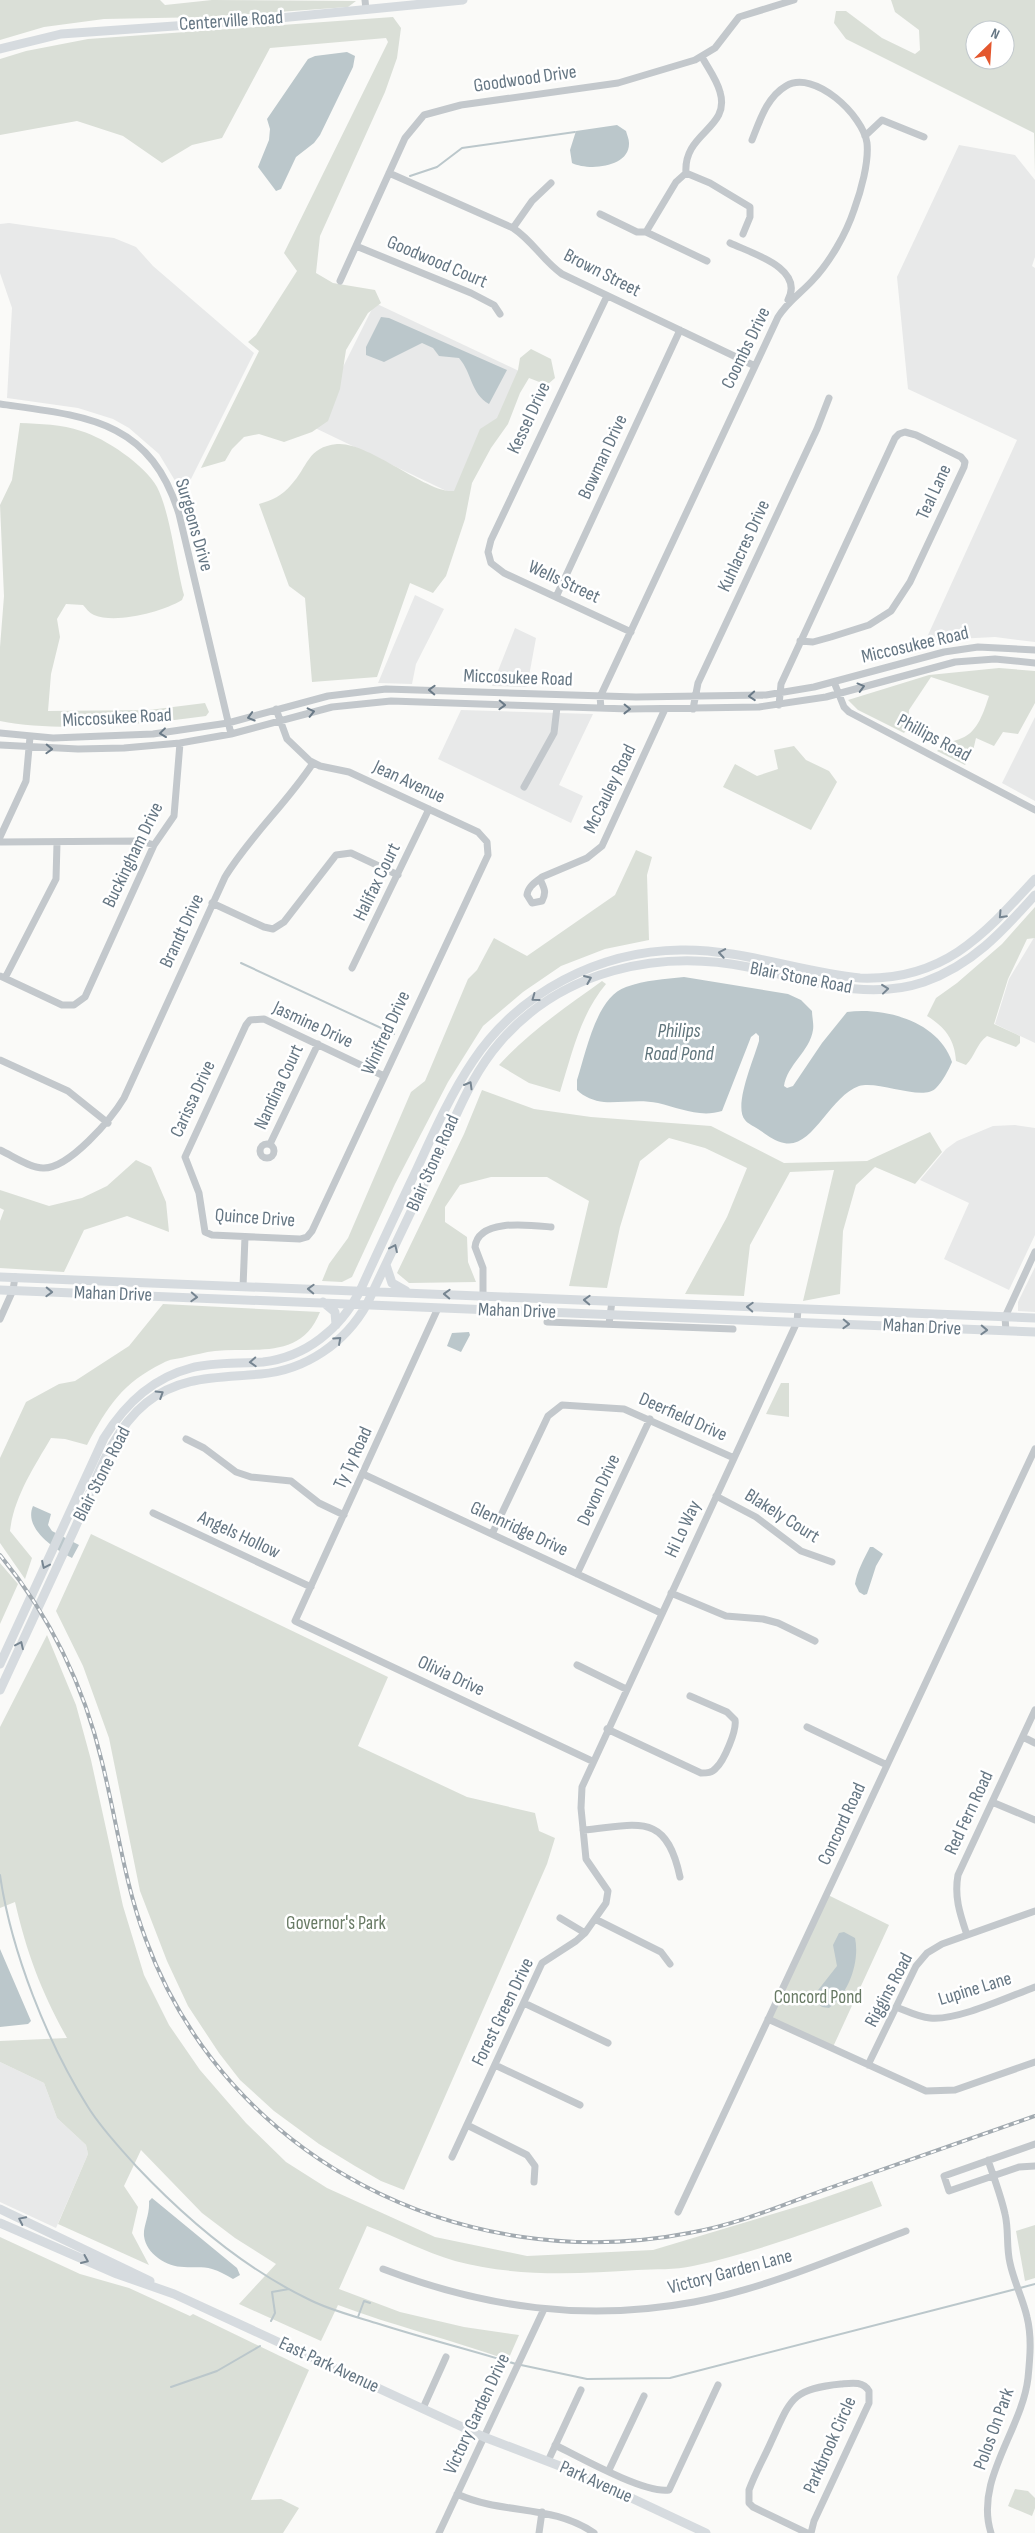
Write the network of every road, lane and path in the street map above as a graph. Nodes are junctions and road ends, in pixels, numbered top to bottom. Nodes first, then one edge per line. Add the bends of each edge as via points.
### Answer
1 (365, 0) edge
2 (463, 0) edge
3 (794, 0) edge
4 (366, 10) junction
5 (0, 49) edge
6 (702, 57) junction
7 (865, 136) junction
8 (924, 137) dead end
9 (752, 140) dead end
10 (389, 173) junction
11 (686, 173) junction
12 (551, 183) dead end
13 (600, 214) dead end
14 (513, 228) junction
15 (646, 232) junction
16 (742, 234) dead end
17 (730, 244) dead end
18 (356, 246) junction
19 (707, 261) dead end
20 (340, 281) dead end
21 (607, 296) junction
22 (787, 303) junction
23 (500, 314) dead end
24 (680, 330) junction
25 (755, 366) junction
26 (829, 398) dead end
27 (0, 404) edge
28 (488, 557) joint
29 (556, 597) junction
30 (631, 632) junction
31 (800, 641) junction
32 (1014, 648) junction
33 (1035, 650) edge
34 (1013, 660) junction
35 (1035, 662) edge
36 (834, 682) junction
37 (402, 689) junction
38 (778, 693) junction
39 (838, 693) junction
40 (600, 697) junction
41 (694, 697) junction
42 (400, 701) junction
43 (779, 704) junction
44 (557, 707) junction
45 (601, 708) junction
46 (276, 709) junction
47 (665, 709) junction
48 (692, 709) junction
49 (279, 721) junction
50 (228, 723) junction
51 (0, 733) edge
52 (231, 734) junction
53 (30, 737) junction
54 (180, 743) junction
55 (0, 744) edge
56 (29, 748) junction
57 (313, 763) junction
58 (524, 787) dead end
59 (429, 810) junction
60 (1035, 810) edge
61 (0, 837) edge
62 (0, 842) edge
63 (487, 842) joint
64 (57, 843) junction
65 (154, 845) junction
66 (398, 875) junction
67 (540, 879) dead end
68 (1035, 879) edge
69 (1035, 895) edge
70 (212, 903) junction
71 (352, 968) dead end
72 (3, 977) edge
73 (254, 1018) joint
74 (318, 1044) junction
75 (0, 1060) edge
76 (384, 1076) junction
77 (108, 1123) junction
78 (270, 1144) dead end
79 (0, 1150) edge
80 (551, 1227) dead end
81 (204, 1228) joint
82 (246, 1237) junction
83 (307, 1237) joint
84 (1035, 1252) edge
85 (386, 1265) junction
86 (0, 1277) edge
87 (15, 1277) junction
88 (87, 1280) junction
89 (243, 1287) junction
90 (0, 1290) edge
91 (13, 1290) junction
92 (360, 1291) junction
93 (373, 1292) junction
94 (86, 1293) junction
95 (410, 1293) junction
96 (483, 1295) junction
97 (612, 1301) junction
98 (322, 1302) junction
99 (354, 1303) junction
100 (367, 1304) junction
101 (671, 1304) junction
102 (438, 1308) junction
103 (798, 1309) junction
104 (902, 1313) junction
105 (1005, 1317) junction
106 (1035, 1318) edge
107 (0, 1319) edge
108 (610, 1320) junction
109 (547, 1322) dead end
110 (672, 1322) junction
111 (797, 1322) junction
112 (336, 1326) junction
113 (904, 1326) junction
114 (733, 1329) dead end
115 (1006, 1331) junction
116 (1035, 1332) edge
117 (300, 1352) junction
118 (299, 1365) junction
119 (189, 1368) junction
120 (193, 1380) junction
121 (650, 1419) junction
122 (186, 1439) dead end
123 (1035, 1449) edge
124 (734, 1458) junction
125 (91, 1466) junction
126 (101, 1471) junction
127 (363, 1474) junction
128 (716, 1496) junction
129 (153, 1513) dead end
130 (344, 1515) junction
131 (492, 1534) junction
132 (832, 1562) dead end
133 (577, 1574) junction
134 (311, 1587) junction
135 (671, 1593) junction
136 (661, 1614) junction
137 (295, 1621) joint
138 (815, 1641) dead end
139 (0, 1664) edge
140 (577, 1665) dead end
141 (626, 1689) junction
142 (0, 1690) edge
143 (690, 1696) dead end
144 (1035, 1710) edge
145 (807, 1727) dead end
146 (607, 1729) junction
147 (1022, 1737) junction
148 (1035, 1743) edge
149 (592, 1761) junction
150 (887, 1765) junction
151 (992, 1802) junction
152 (1035, 1820) edge
153 (583, 1830) junction
154 (680, 1877) dead end
155 (1035, 1911) edge
156 (560, 1918) dead end
157 (595, 1920) junction
158 (585, 1933) junction
159 (967, 1935) junction
160 (670, 1964) dead end
161 (1035, 1987) edge
162 (524, 2003) junction
163 (896, 2007) junction
164 (768, 2020) junction
165 (608, 2043) dead end
166 (1035, 2062) edge
167 (495, 2065) junction
168 (868, 2065) junction
169 (580, 2105) dead end
170 (467, 2125) junction
171 (1035, 2144) edge
172 (452, 2157) dead end
173 (988, 2160) junction
174 (1035, 2166) edge
175 (993, 2176) junction
176 (534, 2182) dead end
177 (0, 2209) edge
178 (678, 2212) dead end
179 (0, 2224) edge
180 (45, 2230) junction
181 (906, 2231) dead end
182 (40, 2240) junction
183 (383, 2269) dead end
184 (174, 2294) junction
185 (544, 2309) junction
186 (446, 2357) dead end
187 (718, 2385) dead end
188 (581, 2390) dead end
189 (644, 2396) dead end
190 (422, 2408) junction
191 (484, 2437) junction
192 (555, 2446) junction
193 (548, 2462) junction
194 (609, 2470) junction
195 (458, 2494) junction
196 (542, 2512) junction
197 (990, 2530) edge
198 (439, 2533) edge
199 (539, 2533) edge
200 (594, 2533) edge
201 (706, 2533) edge
202 (807, 2533) edge
203 (811, 2533) edge

1 - 4 street
2 - 4 main road, Centerville Road
3 - 6 street, Goodwood Drive via 739,17 715,48
4 - 5 main road, Centerville Road via 74,32
6 - 10 street, Goodwood Drive via 618,82 461,104 433,111 424,115 412,128
6 - 11 street via 721,99 711,128 695,140 687,153
7 - 8 street via 882,120
7 - 9 street, Coombs Drive via 844,104 814,87 792,83 780,90 768,104
7 - 22 street, Coombs Drive via 865,163 849,222 839,243 812,281
10 - 14 street, Brown Street
10 - 18 street, Goodwood Drive
11 - 15 street via 676,182
11 - 16 street via 750,207 750,218
12 - 14 street via 532,200
13 - 15 street via 636,232
14 - 21 street, Brown Street via 527,238 552,268
15 - 19 street
17 - 22 street via 778,267 788,276 792,290
18 - 20 street, Goodwood Drive
18 - 23 street, Goodwood Court via 471,293 494,305
21 - 24 street, Brown Street
21 - 28 street, Kessel Drive via 490,540
22 - 25 street, Coombs Drive
24 - 25 street, Brown Street
24 - 29 street, Bowman Drive
25 - 30 street, Coombs Drive
26 - 41 street, Kuhlacres Drive
27 - 50 street, Surgeons Drive via 101,422 132,440 157,466 172,492 179,514
28 - 29 street, Wells Street via 504,573
29 - 30 street, Wells Street
30 - 40 street, Coombs Drive
31 - 31 street, Teal Lane via 813,642 869,625 891,611 910,582 964,467 961,457 910,433 899,434
31 - 38 street, Teal Lane
32 - 33 street, Miccosukee Road
32 - 34 street
32 - 36 street, Miccosukee Road via 978,647 944,652
34 - 35 street, Miccosukee Road
39 -> 34 street, Miccosukee Road via 955,662
36 - 38 street, Miccosukee Road
36 - 39 street, Phillips Road
40 -> 37 street, Miccosukee Road
37 - 42 street
37 - 46 street, Miccosukee Road via 348,693
38 -> 41 street, Miccosukee Road
38 - 43 street, Teal Lane
39 - 43 street, Miccosukee Road
39 - 60 street, Phillips Road via 849,712
40 - 41 street, Miccosukee Road
40 - 45 street
41 - 48 street, Kuhlacres Drive
42 -> 44 street, Miccosukee Road
49 -> 42 street, Miccosukee Road via 342,706
43 - 48 street, Miccosukee Road
44 - 45 street, Miccosukee Road
44 - 58 street via 550,741
45 -> 47 street, Miccosukee Road
46 - 49 street
46 -> 50 street, Miccosukee Road
47 - 48 street, Miccosukee Road
47 - 67 street, McCauley Road via 602,846 587,858
49 - 52 street, Miccosukee Road
49 - 57 street via 294,748
50 - 52 street, Surgeons Drive
50 -> 53 street, Miccosukee Road via 153,734
51 - 53 street, Miccosukee Road
52 - 54 street, Miccosukee Road
53 - 56 street
56 -> 54 street, Miccosukee Road via 117,748
54 - 65 street, Buckingham Drive via 174,816
55 - 56 street, Miccosukee Road
56 - 61 street via 26,780
57 - 59 street, Jean Avenue via 349,772
57 - 70 street, Brandt Drive via 233,864
59 - 63 street, Jean Avenue via 478,832
59 - 66 street, Halifax Court
62 - 64 street
63 - 76 street, Winifred Drive via 488,855
64 - 65 street via 141,842
64 - 72 street via 56,879
65 - 72 street, Buckingham Drive via 81,1002 62,1005
66 - 70 street via 351,853 336,855 284,922 273,929
66 - 71 street, Halifax Court
68 -> 92 main road, Blair Stone Road via 970,946 954,957 917,972 878,979 860,978 713,951 675,950 612,960 550,987 504,1023 473,1060 435,1130
85 -> 69 main road, Blair Stone Road via 466,1091 489,1054 516,1025 564,990 598,974 676,959 716,962 839,987 880,990 902,987 942,975 977,955
70 - 77 street, Brandt Drive via 124,1098
73 - 74 street, Jasmine Drive via 264,1019
73 - 81 street, Carissa Drive via 246,1025 185,1157 199,1193
74 - 76 street, Jasmine Drive
74 - 78 street, Nandina Court
75 - 77 street via 68,1091
76 - 83 street, Winifred Drive
77 - 79 street, Brandt Drive via 65,1159 49,1168 38,1167
80 - 96 street via 521,1225 490,1228 481,1233 475,1248 483,1268
81 - 82 street, Quince Drive via 212,1236
82 - 83 street, Quince Drive
82 - 89 street
84 - 105 street
85 - 93 main road, Blair Stone Road
85 - 95 main road via 392,1283
86 - 87 main road, Mahan Drive
87 - 88 main road, Mahan Drive
87 - 91 street
88 - 89 main road, Mahan Drive
88 - 94 main road
92 -> 89 main road, Mahan Drive
90 - 91 main road, Mahan Drive
91 -> 94 main road, Mahan Drive
91 - 107 street
92 - 93 main road, Mahan Drive
92 - 99 main road, Blair Stone Road
93 - 95 main road, Mahan Drive
93 - 100 main road, Blair Stone Road
94 -> 98 main road, Mahan Drive
96 -> 95 main road, Mahan Drive
97 -> 96 main road, Mahan Drive
97 - 101 main road, Mahan Drive
97 - 108 street
98 - 99 main road, Mahan Drive
98 - 112 main road via 334,1311
99 - 100 main road, Mahan Drive
99 - 112 main road, Blair Stone Road
100 - 102 main road, Mahan Drive
118 -> 100 main road, Blair Stone Road via 336,1343 350,1330
103 -> 101 main road, Mahan Drive
101 - 110 street
102 - 108 main road, Mahan Drive
102 - 127 street, Ty Ty Road
103 - 104 main road, Mahan Drive
103 - 111 street, Hi Lo Way
104 - 105 main road, Mahan Drive
104 - 113 main road
105 - 106 main road, Mahan Drive
105 - 115 street
108 - 109 street
108 - 110 main road, Mahan Drive
110 - 111 main road, Mahan Drive
110 - 114 street
111 -> 113 main road, Mahan Drive
111 - 124 street, Hi Lo Way
112 - 117 main road, Blair Stone Road
113 -> 115 main road, Mahan Drive
115 - 116 main road, Mahan Drive
117 - 118 main road
117 -> 119 main road, Blair Stone Road via 264,1362
118 - 120 main road, Blair Stone Road via 262,1374
119 - 120 main road
119 - 125 main road, Blair Stone Road via 148,1387 126,1406 104,1438
126 -> 120 main road, Blair Stone Road via 120,1434 136,1412 159,1394
121 - 124 street, Deerfield Drive
121 - 131 street, Deerfield Drive via 616,1407 558,1407 548,1416
121 - 133 street, Devon Drive
122 - 130 street via 236,1472 250,1477 291,1481 319,1503
123 - 150 street, Concord Road
124 - 128 street, Hi Lo Way
125 - 126 main road
125 -> 139 main road, Blair Stone Road
142 -> 126 main road, Blair Stone Road
127 - 130 street, Ty Ty Road
127 - 131 street, Glennridge Drive
128 - 132 street, Blakely Court via 756,1516 801,1552
128 - 135 street, Hi Lo Way
129 - 134 street, Angels Hollow
130 - 134 street, Ty Ty Road
131 - 133 street, Glennridge Drive
133 - 136 street, Glennridge Drive
134 - 137 street, Ty Ty Road
135 - 136 street, Hi Lo Way
135 - 138 street via 726,1616 778,1623
136 - 141 street, Hi Lo Way
137 - 149 street, Olivia Drive
140 - 141 street
141 - 146 street, Hi Lo Way
143 - 146 street via 726,1712 735,1720 734,1730 718,1766 711,1772 701,1773
144 - 147 street, Red Fern Road
145 - 150 street
146 - 149 street, Hi Lo Way
147 - 148 street
147 - 151 street, Red Fern Road
149 - 153 street, Forest Green Drive via 582,1787
150 - 164 street, Concord Road
151 - 152 street
151 - 159 street, Red Fern Road via 960,1867 956,1887 958,1907
153 - 154 street via 644,1826 659,1832 673,1849
153 - 157 street, Forest Green Drive via 588,1864 608,1891 606,1903
155 - 159 street, Riggins Road
156 - 158 street
157 - 158 street, Forest Green Drive
157 - 160 street via 661,1952
158 - 162 street, Forest Green Drive via 542,1963
159 - 163 street, Riggins Road via 928,1952 916,1966
161 - 163 street, Lupine Lane via 940,2018 923,2017
162 - 165 street
162 - 167 street, Forest Green Drive
163 - 168 street, Riggins Road
164 - 168 street
164 - 178 street, Concord Road
166 - 168 street via 955,2090 939,2092 914,2087
167 - 169 street
167 - 170 street, Forest Green Drive
170 - 172 street, Forest Green Drive
170 - 176 street via 527,2154 535,2166
171 - 173 street
173 - 175 street, Polos On Park
173 - 175 street via 944,2176 949,2191
174 - 175 street via 1019,2167
175 - 197 street, Polos On Park via 1006,2216 1008,2254 1029,2330 1028,2380 1018,2419 992,2478 987,2502
180 -> 177 main road, East Park Avenue
179 - 182 main road, East Park Avenue
180 - 182 main road
180 - 184 main road, East Park Avenue
181 - 185 street, Victory Garden Lane via 808,2268 695,2302 643,2309 575,2312
182 -> 184 main road, East Park Avenue via 117,2274
183 - 185 street, Victory Garden Lane via 456,2294 504,2305
184 - 190 main road, East Park Avenue
185 - 191 street, Victory Garden Drive
186 - 190 street
187 - 194 street via 668,2490 631,2481
188 - 192 street
189 - 194 street
190 - 191 main road, East Park Avenue
191 - 193 main road, Park Avenue
191 - 195 street, Victory Garden Drive
192 - 193 street
192 - 194 street
193 - 201 main road, Park Avenue
195 - 196 street via 490,2506
195 - 198 street, Victory Garden Drive
196 - 199 street
196 - 200 street via 578,2522
202 - 203 street, Parkbrook Circle via 753,2507 749,2502 749,2490 780,2419 794,2398 816,2386 861,2384 869,2391 869,2403

